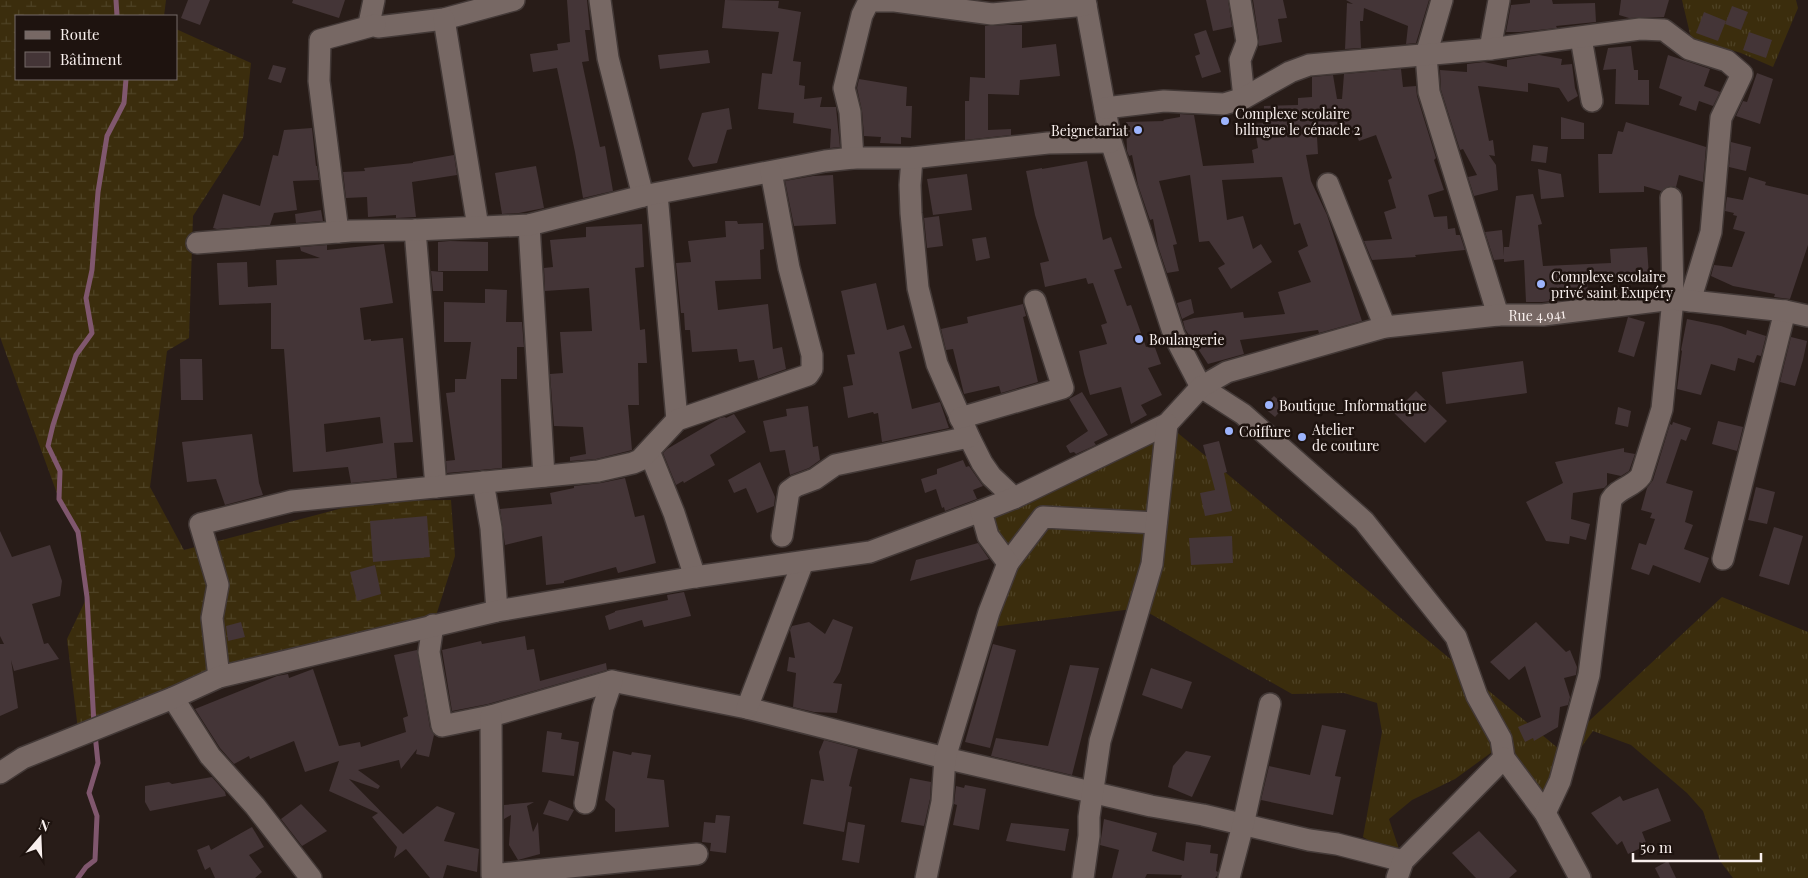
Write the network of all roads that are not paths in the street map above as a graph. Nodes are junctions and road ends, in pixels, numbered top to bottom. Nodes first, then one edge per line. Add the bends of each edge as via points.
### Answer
1 (374, 0) edge
2 (514, 0) edge
3 (600, 0) edge
4 (1240, 0) edge
5 (1442, 0) edge
6 (1499, 0) edge
7 (867, 2) edge
8 (1085, 2) edge
9 (444, 19) junction
10 (374, 25) junction
11 (1581, 38) junction
12 (1490, 49) junction
13 (1426, 55) junction
14 (1244, 98) junction
15 (1592, 100) dead end
16 (1105, 108) junction
17 (1112, 142) junction
18 (853, 158) junction
19 (912, 158) junction
20 (771, 172) junction
21 (1328, 184) dead end
22 (650, 195) junction
23 (1671, 198) dead end
24 (529, 225) junction
25 (478, 228) junction
26 (415, 230) junction
27 (338, 232) junction
28 (196, 243) dead end
29 (1681, 300) junction
30 (1035, 301) dead end
31 (1785, 311) junction
32 (1498, 314) junction
33 (1808, 316) edge
34 (1385, 328) junction
35 (1201, 387) junction
36 (960, 418) junction
37 (677, 420) junction
38 (1167, 424) junction
39 (969, 437) junction
40 (649, 451) junction
41 (544, 476) junction
42 (483, 482) junction
43 (436, 487) junction
44 (1014, 498) junction
45 (981, 511) junction
46 (1156, 523) junction
47 (782, 536) dead end
48 (1723, 559) dead end
49 (803, 562) junction
50 (1008, 563) junction
51 (694, 577) junction
52 (497, 611) junction
53 (433, 626) junction
54 (219, 677) junction
55 (612, 681) junction
56 (173, 698) junction
57 (1270, 704) dead end
58 (747, 708) junction
59 (492, 716) junction
60 (945, 758) junction
61 (1504, 758) junction
62 (0, 773) edge
63 (1093, 792) junction
64 (585, 803) dead end
65 (1545, 813) junction
66 (1243, 825) junction
67 (697, 854) dead end
68 (1400, 870) edge
69 (311, 878) edge
70 (926, 878) edge
71 (1083, 878) edge
72 (1229, 878) edge
73 (1580, 878) edge

1 - 10 street via 370,18
2 - 9 street
3 - 22 street via 608,58
4 - 14 street via 1247,42 1240,60
5 - 13 street
6 - 12 street
7 - 8 street via 895,1 992,14
7 - 18 street via 844,88 850,112
8 - 16 street
9 - 10 street
9 - 25 street
10 - 27 street via 320,40 319,81
11 - 12 street
11 - 15 street
11 - 29 street via 1640,29 1664,30 1689,49 1726,61 1742,74 1721,118 1711,232
12 - 13 street
13 - 14 street via 1309,65
13 - 32 street via 1429,92
14 - 16 street via 1224,104 1164,102
16 - 17 street
17 - 19 street via 1048,144
17 - 35 street via 1174,336
18 - 19 street
18 - 20 street
19 - 36 street via 911,213 918,288 937,364
20 - 22 street
20 - 37 street via 789,268 812,355 812,368 808,375
21 - 34 street
22 - 24 street
22 - 37 street
23 - 29 street
24 - 25 street
24 - 41 street
25 - 26 street
26 - 27 street
26 - 43 street
27 - 28 street
29 - 31 street, Rue 4.941
29 - 32 street, Rue 4.941 via 1543,315
29 - 65 street via 1662,409 1642,476 1615,493 1611,500 1589,675 1560,781
30 - 36 street via 1063,388
31 - 33 street, Rue 4.941
31 - 48 street
32 - 34 street, Rue 4.941
34 - 35 street, Rue 4.941 via 1227,372
35 - 38 street, Rue 4.941
35 - 61 street via 1243,414 1364,521 1456,636 1477,696 1501,739
36 - 39 street
37 - 40 street
38 - 44 street
38 - 46 street
39 - 44 street via 991,476
39 - 47 street via 835,465 790,491
40 - 41 street via 633,463 598,471
40 - 51 street via 674,513
41 - 42 street
42 - 43 street
42 - 52 street via 491,528
43 - 54 street via 292,500 200,524 218,585 212,618
44 - 45 street
45 - 49 street via 870,552
45 - 50 street via 988,536
46 - 50 street via 1043,517
46 - 63 street via 1152,564 1100,741
49 - 51 street
49 - 58 street
50 - 60 street via 989,612
51 - 52 street
52 - 53 street
53 - 54 street
53 - 59 street via 429,652 442,726
54 - 56 street
55 - 58 street
55 - 59 street
55 - 64 street via 603,708
56 - 62 street via 23,758
56 - 69 street via 210,756
57 - 66 street
58 - 60 street
59 - 67 street via 492,875
60 - 63 street
60 - 70 street via 942,802
61 - 65 street
61 - 68 street
63 - 66 street
63 - 71 street
65 - 73 street
66 - 68 street via 1337,844
66 - 72 street

